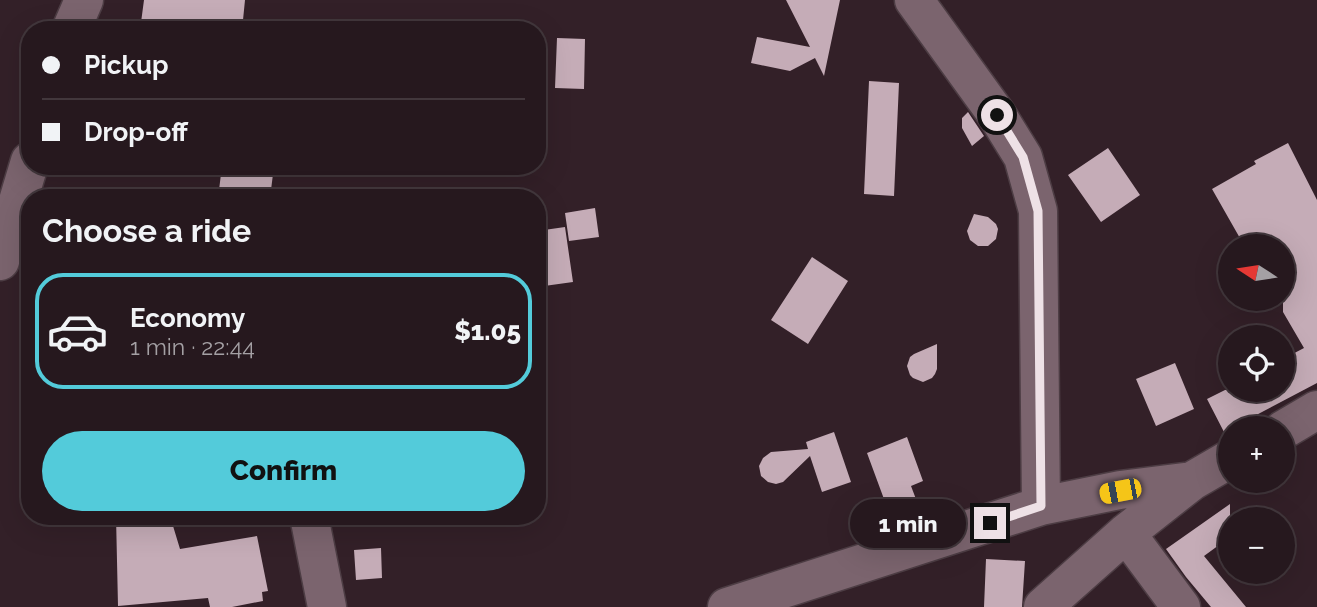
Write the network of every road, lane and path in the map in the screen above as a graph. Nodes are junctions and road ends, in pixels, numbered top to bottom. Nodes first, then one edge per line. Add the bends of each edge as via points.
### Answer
1 (84, 0) edge
2 (914, 0) edge
3 (75, 21) edge
4 (21, 191) edge
5 (0, 261) edge
6 (1317, 410) edge
7 (1295, 423) edge
8 (1218, 466) edge
9 (1192, 481) junction
10 (1041, 506) junction
11 (311, 525) edge
12 (1126, 533) junction
13 (327, 607) edge
14 (727, 607) edge
15 (1042, 607) edge
16 (1181, 607) edge

1 - 3 street
2 - 10 street via 1023,157 1038,211
4 - 5 street
6 - 7 street
8 - 9 street
9 - 10 street
9 - 12 street
10 - 14 street
11 - 13 street
12 - 15 street
12 - 16 street

